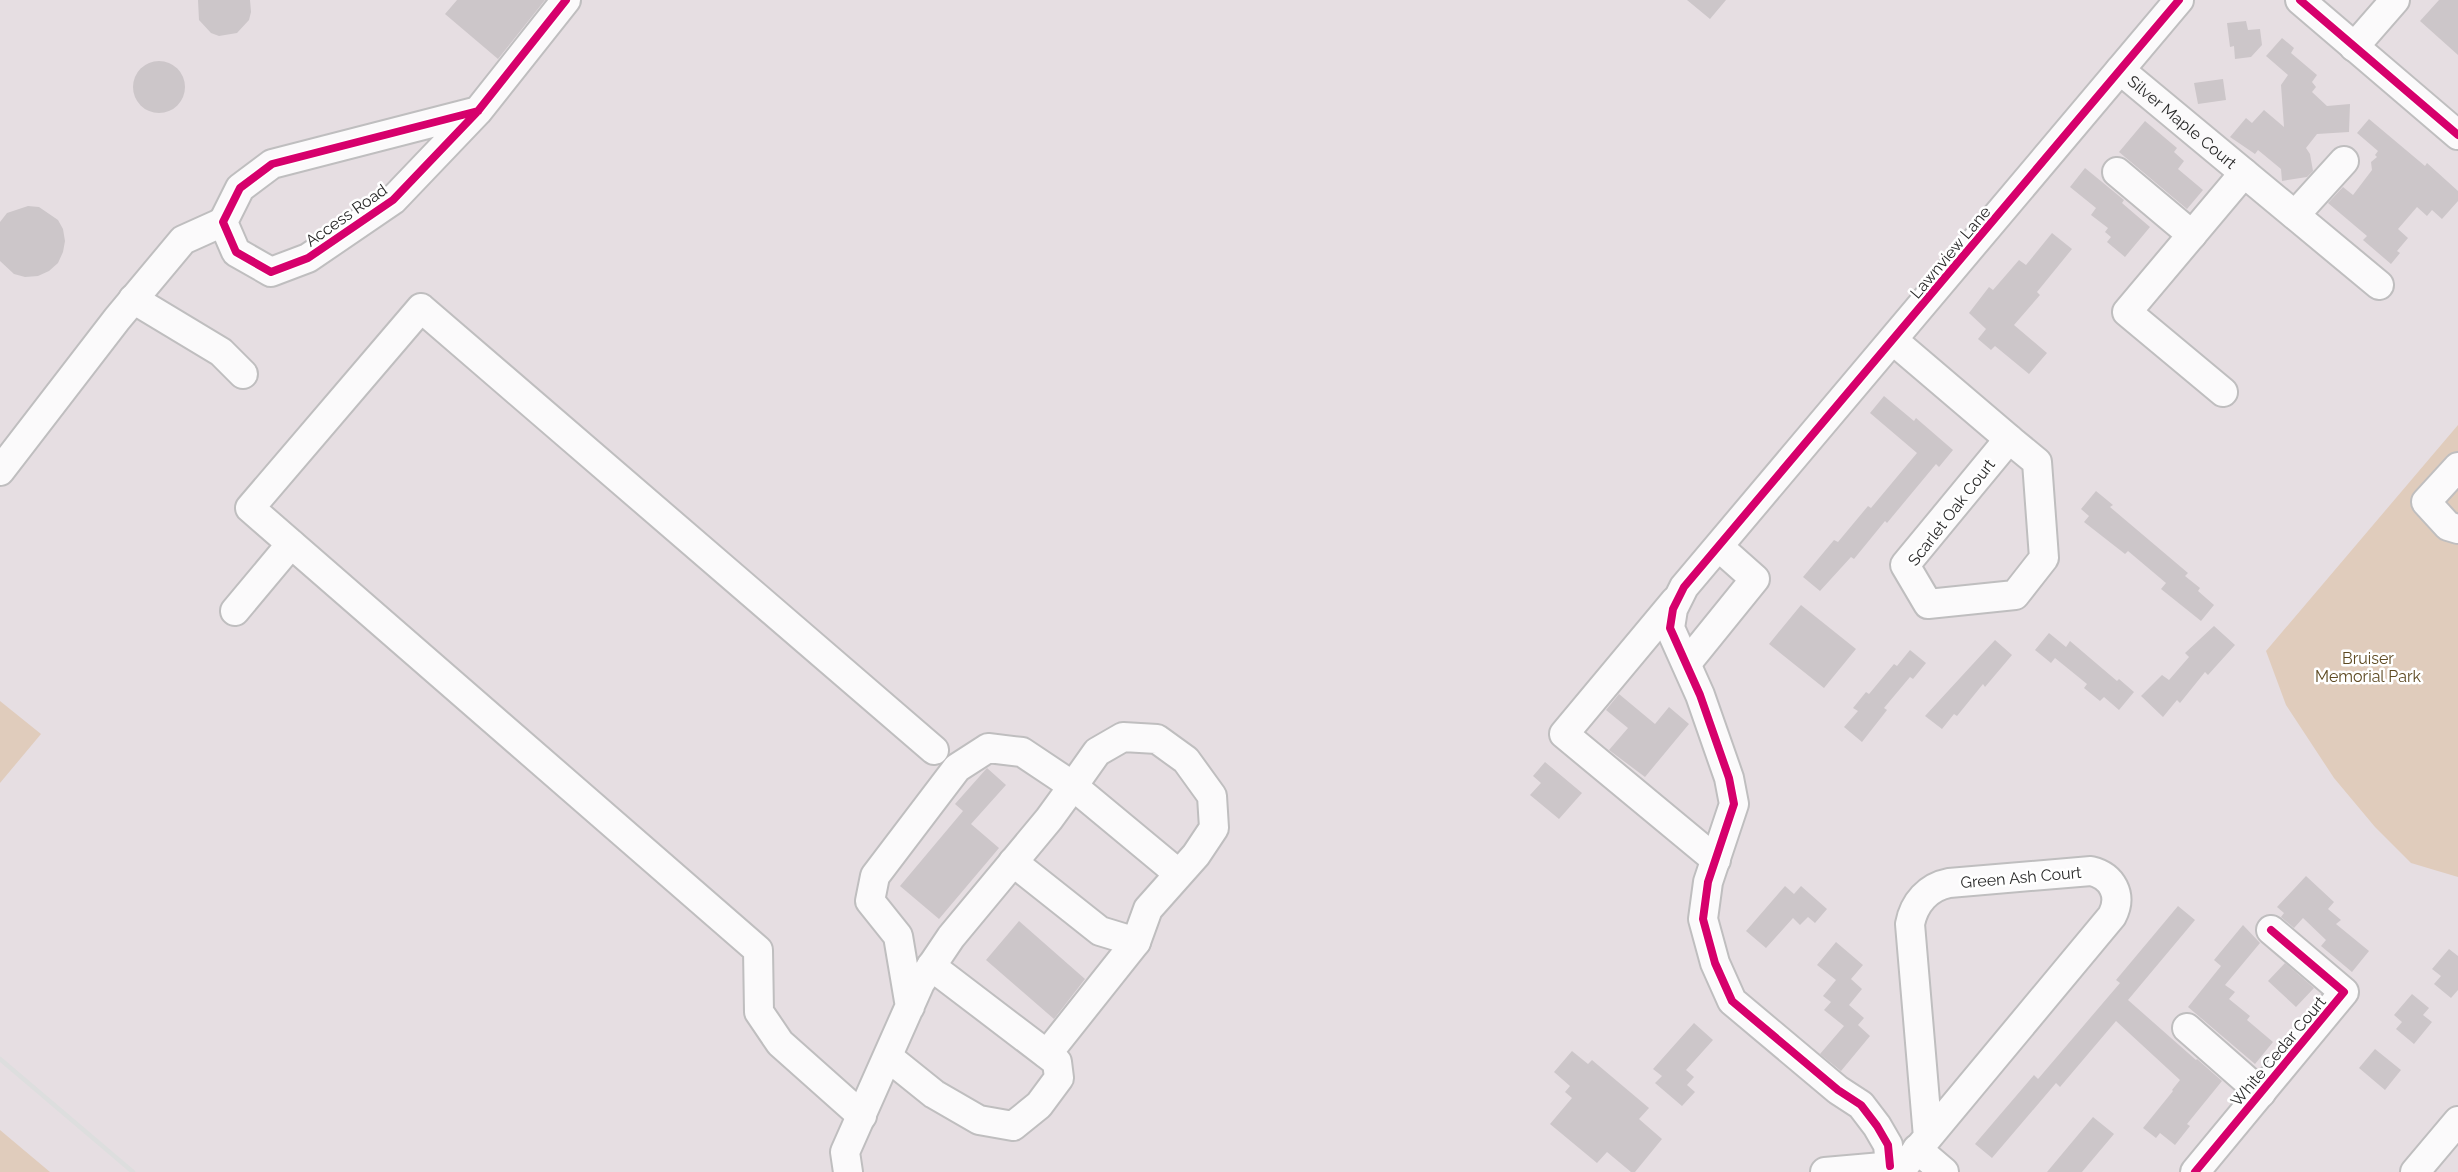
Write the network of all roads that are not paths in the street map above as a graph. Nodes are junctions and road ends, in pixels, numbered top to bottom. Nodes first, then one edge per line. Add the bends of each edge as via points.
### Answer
1 (566, 0) edge
2 (2179, 0) edge
3 (2300, 0) edge
4 (2395, 0) edge
5 (2354, 46) junction
6 (2120, 70) junction
7 (478, 111) junction
8 (2458, 135) edge
9 (2344, 161) dead end
10 (2117, 172) dead end
11 (2244, 173) junction
12 (2295, 215) junction
13 (224, 222) junction
14 (2192, 235) junction
15 (2379, 285) dead end
16 (133, 299) junction
17 (1894, 341) junction
18 (243, 374) dead end
19 (2223, 392) dead end
20 (2009, 439) junction
21 (2458, 467) edge
22 (0, 471) edge
23 (2458, 529) edge
24 (291, 544) junction
25 (1719, 547) junction
26 (1678, 599) junction
27 (235, 611) dead end
28 (1687, 663) junction
29 (934, 750) dead end
30 (1073, 786) junction
31 (1716, 860) junction
32 (1013, 862) junction
33 (1179, 874) junction
34 (2271, 930) dead end
35 (1136, 942) junction
36 (931, 966) junction
37 (909, 1007) junction
38 (2187, 1028) dead end
39 (1047, 1054) junction
40 (888, 1057) junction
41 (2261, 1093) junction
42 (862, 1116) junction
43 (2458, 1121) edge
44 (1908, 1158) edge
45 (848, 1172) edge
46 (1825, 1172) edge
47 (1944, 1172) edge
48 (2195, 1172) edge
49 (2415, 1172) edge

1 - 7 street, Access Road
2 - 6 street, Lawnview Lane
3 - 5 street
4 - 5 street
5 - 8 street
6 - 11 street, Silver Maple Court
6 - 17 street, Lawnview Lane
7 - 13 street via 272,164 240,188
7 - 13 street, Access Road via 393,200 308,258 271,272 236,252
9 - 12 street
10 - 14 street
11 - 12 street, Silver Maple Court
11 - 14 street, Silver Maple Court
12 - 15 street, Silver Maple Court
13 - 16 street via 183,240
14 - 19 street, Silver Maple Court via 2127,312
16 - 18 street via 221,352
16 - 22 street
17 - 20 street, Scarlet Oak Court
17 - 25 street, Lawnview Lane
20 - 20 street, Scarlet Oak Court via 1905,565 1928,604 2015,595 2044,558 2037,462
21 - 23 street via 2426,502 2448,526
24 - 27 street
24 - 29 street via 250,508 421,308
24 - 42 street via 759,950 759,1012 780,1043
25 - 26 street, Lawnview Lane
25 - 28 street via 1755,579
26 - 28 street via 1672,609 1670,628
26 - 31 street via 1564,734
28 - 31 street via 1729,778 1734,804
30 - 32 street
30 - 33 street
30 - 33 street via 1097,752 1123,737 1157,739 1186,760 1212,796 1215,828
30 - 37 street via 1022,752 988,748 957,768 875,876 870,901 898,936
31 - 44 street via 1702,919 1732,1001 1860,1105 1888,1145
32 - 35 street via 1100,931
32 - 36 street
33 - 35 street via 1148,909
34 - 41 street, White Cedar Court via 2344,992
35 - 39 street
36 - 37 street
36 - 39 street
37 - 40 street
38 - 41 street
39 - 40 street via 1057,1062 1059,1078 1039,1105 1012,1126 979,1120 934,1094
40 - 42 street
41 - 48 street, White Cedar Court
42 - 45 street via 845,1152
43 - 49 street
44 - 44 street, Green Ash Court via 1910,924 1919,901 1926,893 1949,883 2091,871 2103,875 2116,891 2112,915
44 - 46 street
44 - 47 street

